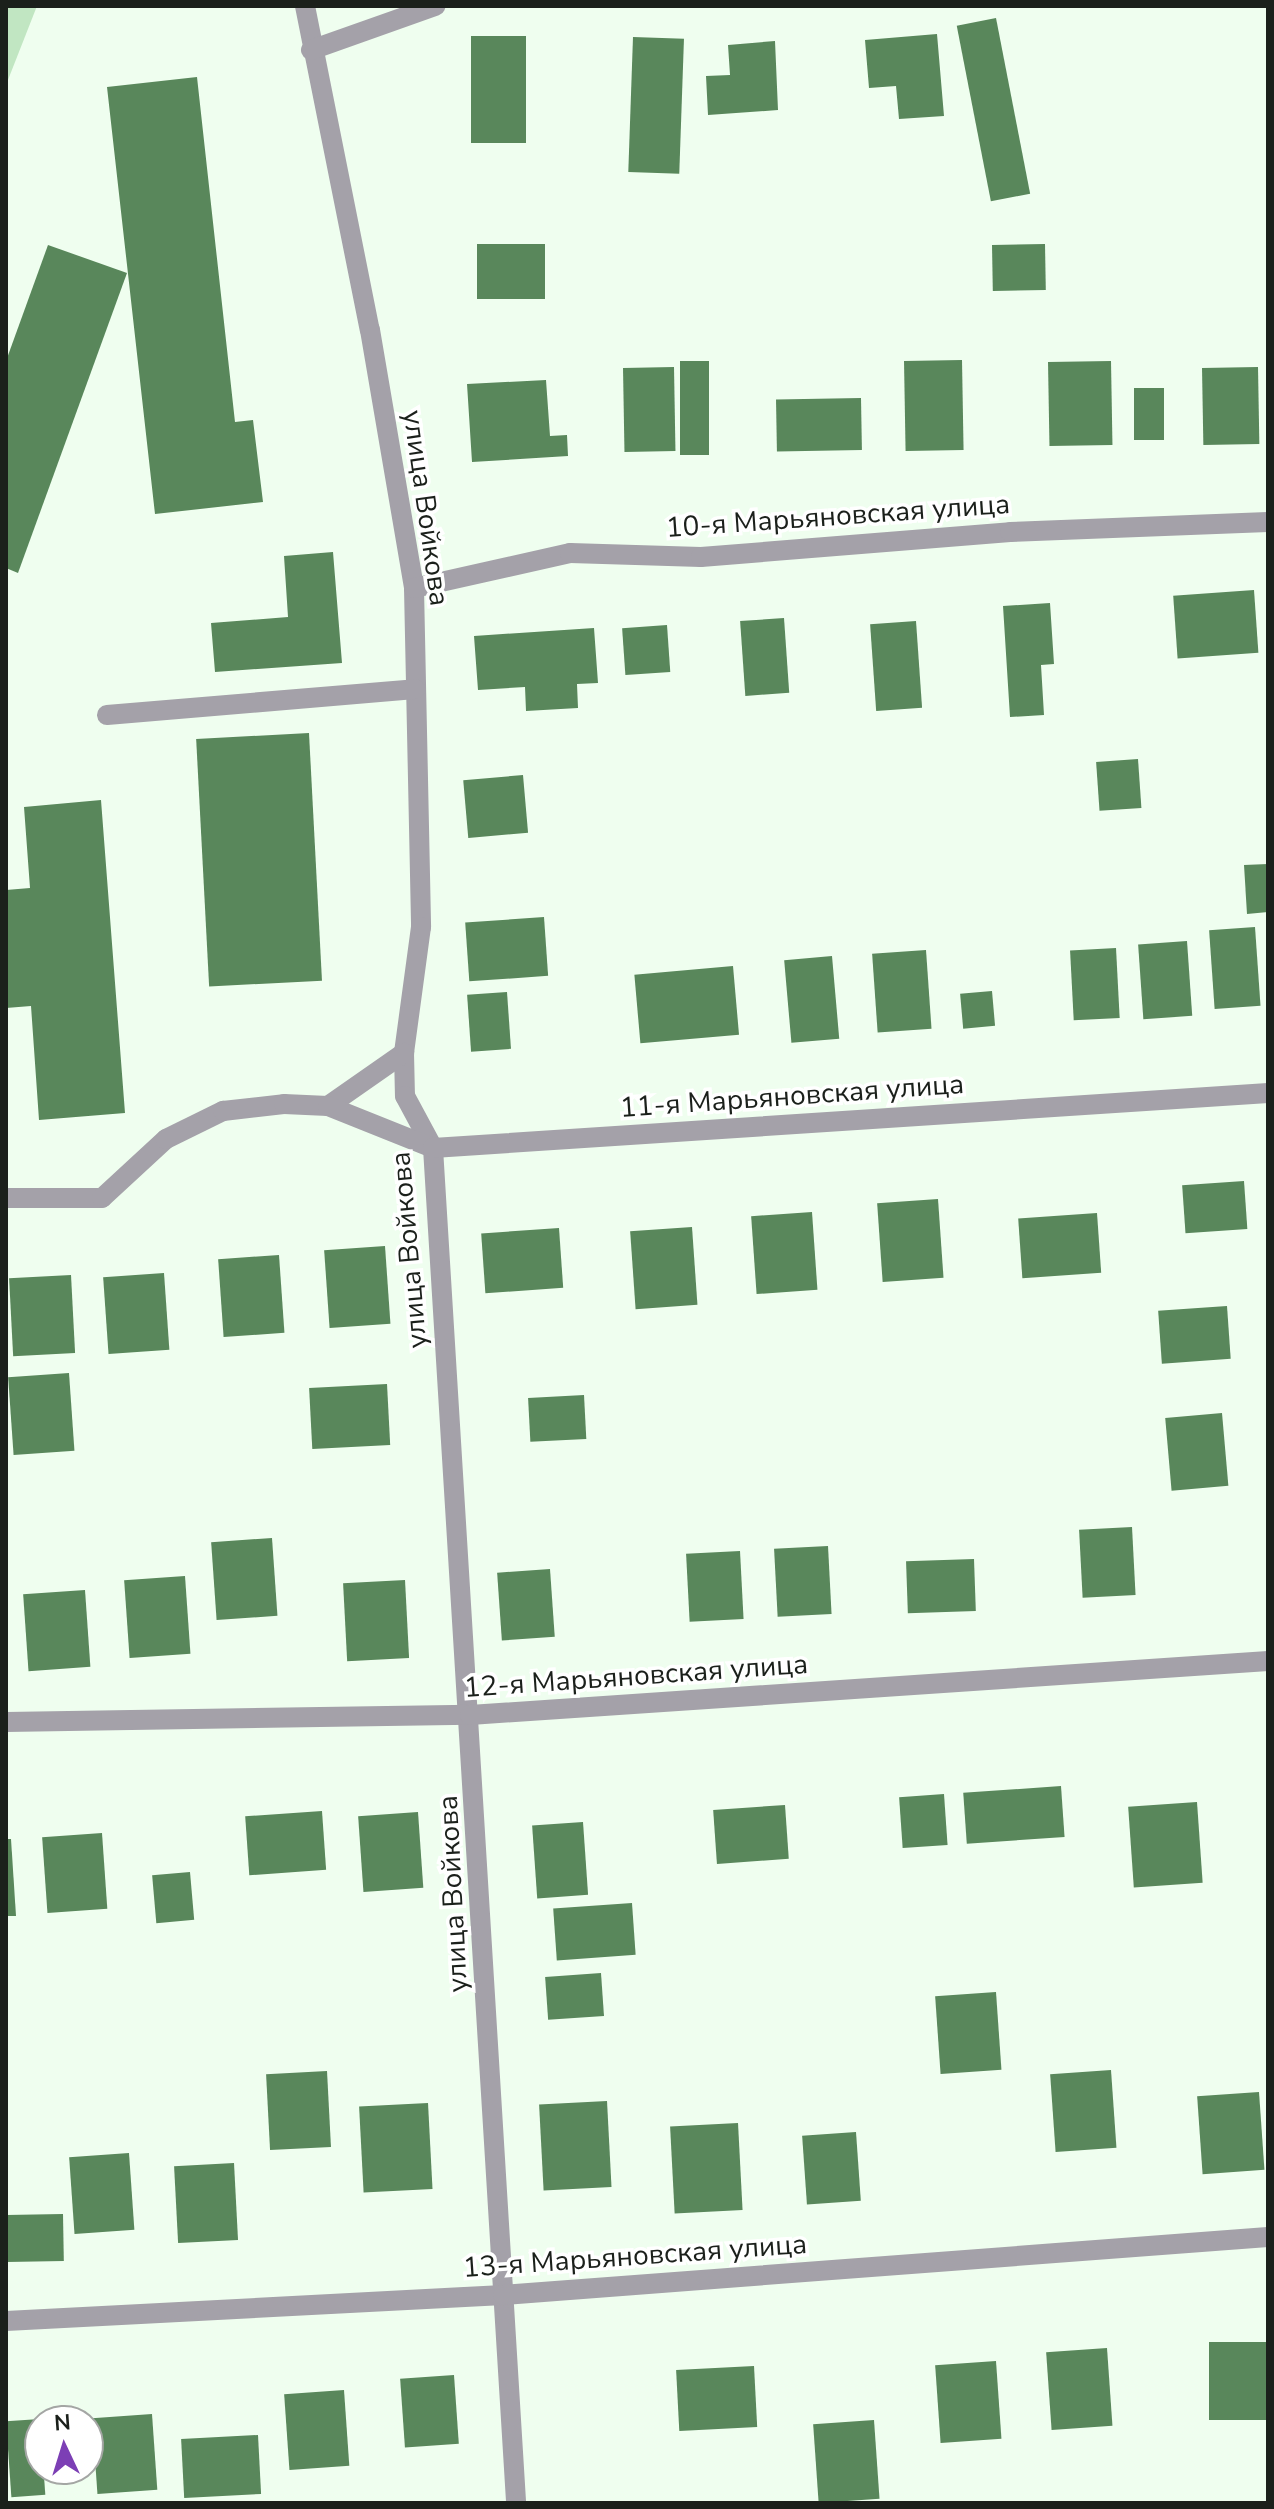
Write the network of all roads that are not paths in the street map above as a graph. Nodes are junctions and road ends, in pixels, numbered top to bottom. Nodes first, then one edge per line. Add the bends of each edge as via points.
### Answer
1 (305, 6) edge
2 (435, 6) edge
3 (311, 50) junction
4 (1268, 522) edge
5 (414, 588) junction
6 (415, 689) junction
7 (107, 715) dead end
8 (404, 1053) junction
9 (1268, 1093) edge
10 (328, 1106) junction
11 (433, 1148) junction
12 (6, 1198) edge
13 (1268, 1661) edge
14 (470, 1715) junction
15 (6, 1722) edge
16 (1268, 2237) edge
17 (503, 2295) junction
18 (6, 2321) edge
19 (516, 2503) edge

1 - 3 street, улица Войкова
2 - 3 street
3 - 5 street, улица Войкова via 370,330
4 - 5 street, 10-я Марьяновская улица via 1010,532 701,557 570,553
5 - 6 street, улица Войкова
6 - 7 street
6 - 8 street, улица Войкова via 421,927
8 - 10 street
8 - 11 street, улица Войкова via 405,1096
9 - 11 street, 11-я Марьяновская улица
10 - 11 street, 11-я Марьяновская улица
10 - 12 street, 11-я Марьяновская улица via 223,1111 166,1139 102,1198
11 - 14 street, улица Войкова
13 - 14 street, 12-я Марьяновская улица
14 - 15 street, 12-я Марьяновская улица
14 - 17 street, улица Войкова
16 - 17 street, 13-я Марьяновская улица
17 - 18 street, 13-я Марьяновская улица
17 - 19 street, улица Войкова

